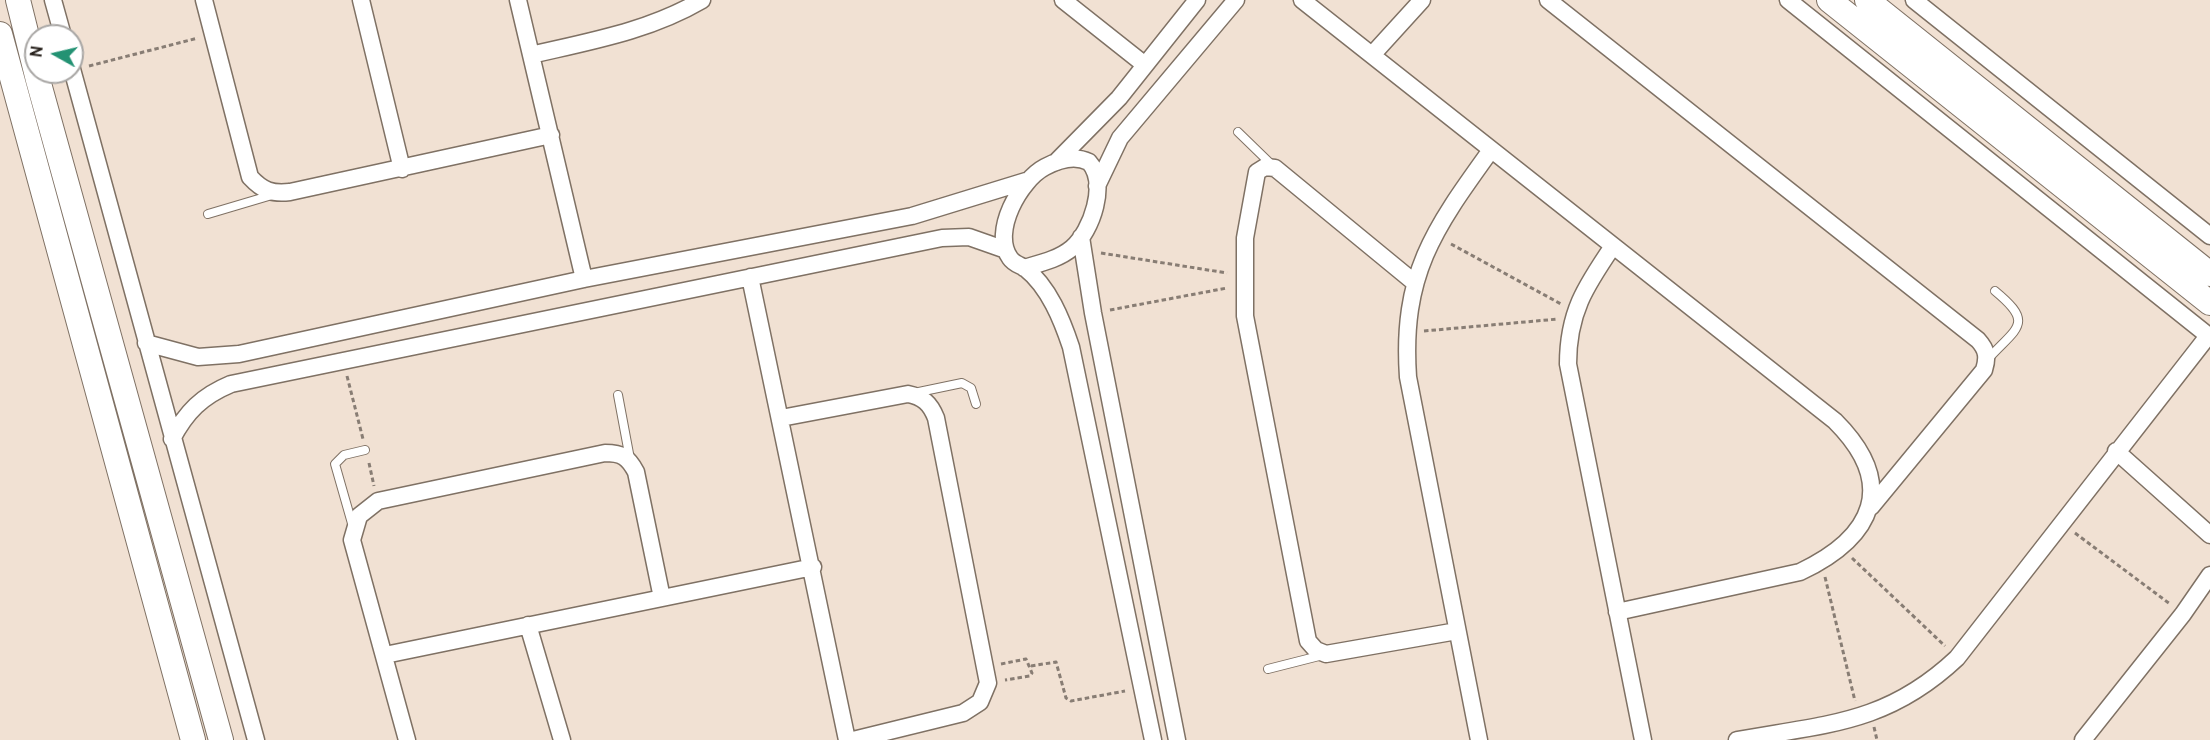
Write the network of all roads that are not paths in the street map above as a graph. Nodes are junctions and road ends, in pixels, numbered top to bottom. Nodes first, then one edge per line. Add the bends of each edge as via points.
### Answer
1 (18, 0) edge
2 (53, 0) edge
3 (204, 0) edge
4 (361, 0) edge
5 (518, 0) edge
6 (702, 0) edge
7 (1063, 0) edge
8 (1197, 0) edge
9 (1236, 0) edge
10 (1302, 0) edge
11 (1422, 0) edge
12 (1548, 0) edge
13 (1788, 0) edge
14 (1829, 0) edge
15 (1867, 0) edge
16 (1914, 0) edge
17 (60, 24) edge
18 (0, 34) edge
19 (531, 55) junction
20 (1372, 55) junction
21 (1145, 65) junction
22 (76, 84) edge
23 (1238, 132) dead end
24 (550, 135) junction
25 (1491, 150) junction
26 (1055, 163) junction
27 (1275, 168) junction
28 (402, 169) junction
29 (1026, 182) junction
30 (1097, 187) junction
31 (275, 194) junction
32 (208, 214) dead end
33 (2210, 236) edge
34 (1083, 244) junction
35 (1612, 246) junction
36 (1006, 250) junction
37 (1024, 268) junction
38 (2210, 274) edge
39 (750, 277) junction
40 (584, 279) junction
41 (1415, 283) junction
42 (1995, 291) dead end
43 (2210, 303) edge
44 (2209, 337) edge
45 (146, 343) junction
46 (1987, 359) junction
47 (908, 394) junction
48 (618, 395) dead end
49 (976, 404) dead end
50 (781, 418) junction
51 (172, 440) junction
52 (365, 450) road end
53 (2115, 451) junction
54 (630, 460) junction
55 (1868, 510) junction
56 (354, 528) junction
57 (2210, 536) edge
58 (813, 567) junction
59 (2210, 575) edge
60 (662, 598) junction
61 (1617, 612) junction
62 (528, 626) junction
63 (1457, 631) junction
64 (1326, 654) junction
65 (385, 656) junction
66 (1268, 669) dead end
67 (193, 740) edge
68 (221, 740) edge
69 (256, 740) edge
70 (407, 740) edge
71 (562, 740) edge
72 (847, 740) edge
73 (853, 740) edge
74 (1153, 740) edge
75 (1177, 740) edge
76 (1479, 740) edge
77 (1643, 740) edge
78 (1737, 740) edge
79 (2083, 740) edge

1 - 68 street
2 - 17 street
3 - 31 street via 250,177 261,189
4 - 28 street
5 - 19 street
6 - 19 street via 638,30
7 - 21 street
8 - 21 street
9 - 30 street via 1120,138
10 - 20 street
11 - 20 street
12 - 46 street via 1978,340
13 - 44 street
14 - 43 street
15 - 38 street
16 - 33 street
18 - 67 street
19 - 24 street
20 - 25 street
21 - 26 street via 1099,120
22 - 45 street
23 - 27 lane
24 - 28 street
24 - 40 street
25 - 35 street
25 - 41 street via 1433,234
26 - 29 street
26 - 30 street via 1074,158 1089,162
27 - 41 street
27 - 64 street via 1265,167 1257,172 1245,238 1245,316 1308,641
28 - 31 street
29 - 36 street via 1008,215
29 - 40 street via 912,216
30 - 34 street
31 - 32 lane
34 - 37 street
34 - 75 street via 1093,313
35 - 55 street via 1849,435 1870,471 1873,488
35 - 61 street via 1587,284 1573,315 1568,364
36 - 37 street
36 - 39 street via 982,240 955,236
37 - 74 street via 1055,308 1071,347
39 - 50 street
39 - 51 street via 231,384 212,391 196,404
40 - 45 street via 219,357 178,354
41 - 63 street via 1407,333 1408,377
42 - 46 lane via 2015,307 2018,325
44 - 53 street
45 - 51 street
46 - 55 street via 1984,370
47 - 49 lane via 962,383 971,388
47 - 50 street
47 - 73 street via 921,397 936,418 987,675 980,702 963,713
48 - 54 lane
50 - 58 street
51 - 69 street
52 - 56 lane via 344,455 335,464
53 - 57 street
53 - 78 street via 1957,658 1918,691 1859,718
54 - 56 street via 618,453 605,453 378,501 358,516
54 - 60 street via 636,472
55 - 61 street via 1858,530 1841,547 1792,574
56 - 65 street via 352,540
58 - 60 street
58 - 72 street
59 - 79 street
60 - 62 street
61 - 77 street
62 - 65 street
62 - 71 street
63 - 64 street
63 - 76 street
64 - 66 lane
65 - 70 street

